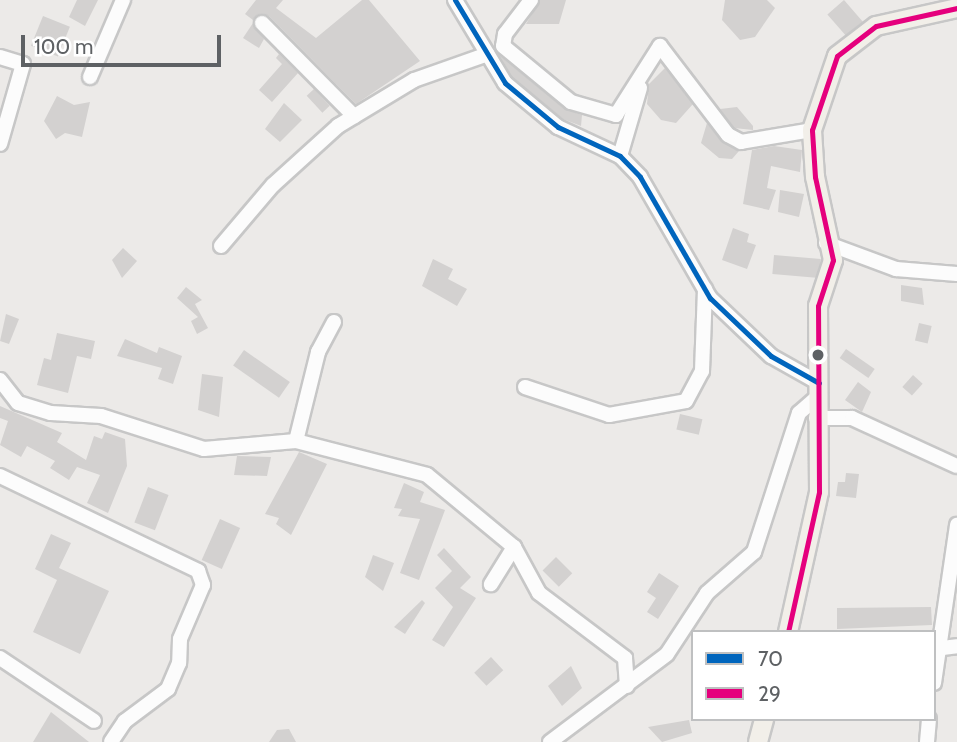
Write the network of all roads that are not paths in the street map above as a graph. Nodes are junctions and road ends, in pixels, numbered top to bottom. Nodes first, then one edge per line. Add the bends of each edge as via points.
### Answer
1 (124, 0) edge
2 (455, 0) edge
3 (531, 0) edge
4 (957, 8) edge
5 (262, 23) dead end
6 (488, 54) junction
7 (0, 57) edge
8 (90, 77) dead end
9 (640, 88) dead end
10 (354, 116) junction
11 (812, 130) junction
12 (0, 144) edge
13 (620, 156) junction
14 (826, 243) junction
15 (221, 246) dead end
16 (957, 274) edge
17 (705, 289) junction
18 (334, 322) dead end
19 (0, 380) edge
20 (525, 387) dead end
21 (820, 389) junction
22 (816, 418) junction
23 (296, 441) junction
24 (957, 466) edge
25 (0, 476) edge
26 (957, 525) edge
27 (513, 547) junction
28 (491, 584) dead end
29 (788, 630) edge
30 (957, 646) edge
31 (937, 649) edge
32 (0, 658) edge
33 (627, 686) junction
34 (763, 721) edge
35 (929, 721) edge
36 (94, 722) dead end
37 (111, 742) edge
38 (550, 742) edge
39 (758, 742) edge
40 (927, 742) edge

1 - 8 street
2 - 6 street
3 - 11 street via 505,34 503,46 571,102 616,115 660,46 729,135 741,142
4 - 11 main road via 876,26 837,56
5 - 10 street
6 - 10 street via 414,80
6 - 13 street via 505,83 558,127
7 - 12 street via 23,64 23,75
9 - 13 street
10 - 15 street via 273,185
11 - 14 main road
13 - 17 street via 640,177
14 - 16 street via 885,266
14 - 21 main road via 833,260 818,306
17 - 20 street via 702,371 687,401 609,415
17 - 21 street via 771,356
18 - 23 street via 318,352
19 - 23 street via 18,403 51,414 101,416 204,449
21 - 22 main road
21 - 33 street via 799,413 754,552 707,593 667,654
22 - 24 street via 852,418
22 - 29 main road via 819,492
23 - 27 street via 427,475
25 - 37 street via 198,571 203,585 180,639 179,663 168,689 125,721
26 - 31 street
27 - 28 street
27 - 33 street via 539,593 625,658
30 - 31 street
32 - 36 street
33 - 38 street
34 - 39 main road
35 - 40 street

